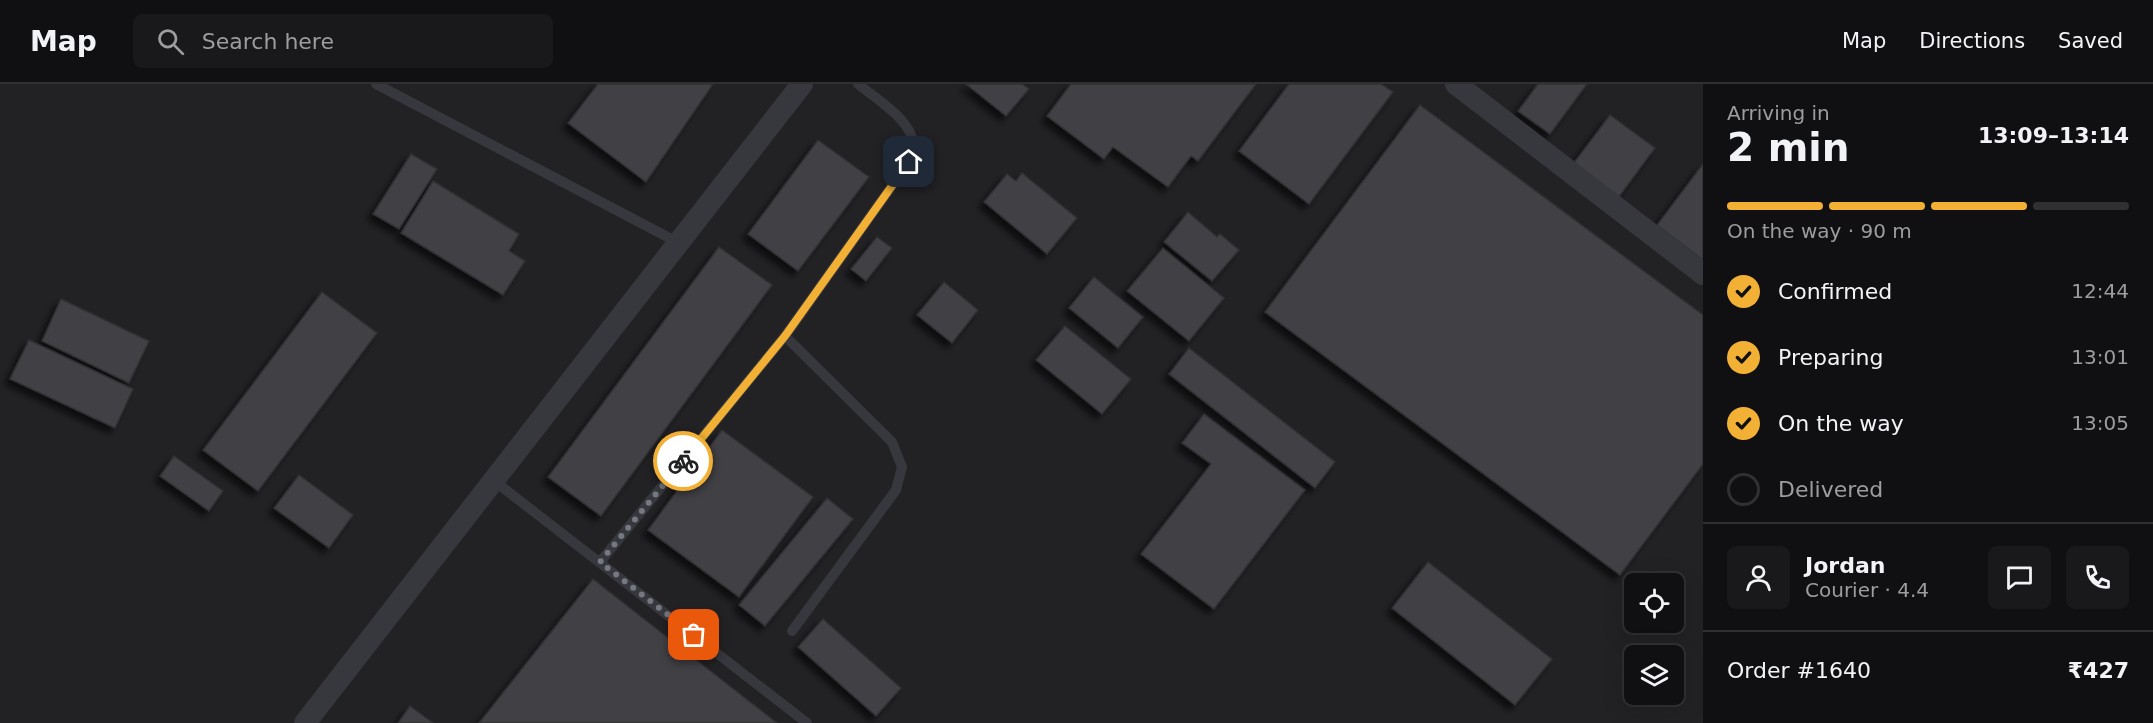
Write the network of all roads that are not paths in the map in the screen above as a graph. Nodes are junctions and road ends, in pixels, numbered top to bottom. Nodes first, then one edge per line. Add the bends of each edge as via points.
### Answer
1 (376, 84) edge
2 (802, 84) edge
3 (858, 84) edge
4 (1456, 84) edge
5 (679, 243) junction
6 (1703, 274) edge
7 (785, 336) junction
8 (494, 480) junction
9 (600, 562) junction
10 (792, 631) dead end
11 (304, 723) edge
12 (807, 723) edge

1 - 5 lane
2 - 5 street
3 - 7 lane via 902,120 910,132 913,147 909,162
4 - 6 street
5 - 8 street
7 - 9 lane
7 - 10 lane via 892,442 902,467 896,490
8 - 9 lane
8 - 11 street
9 - 12 lane

